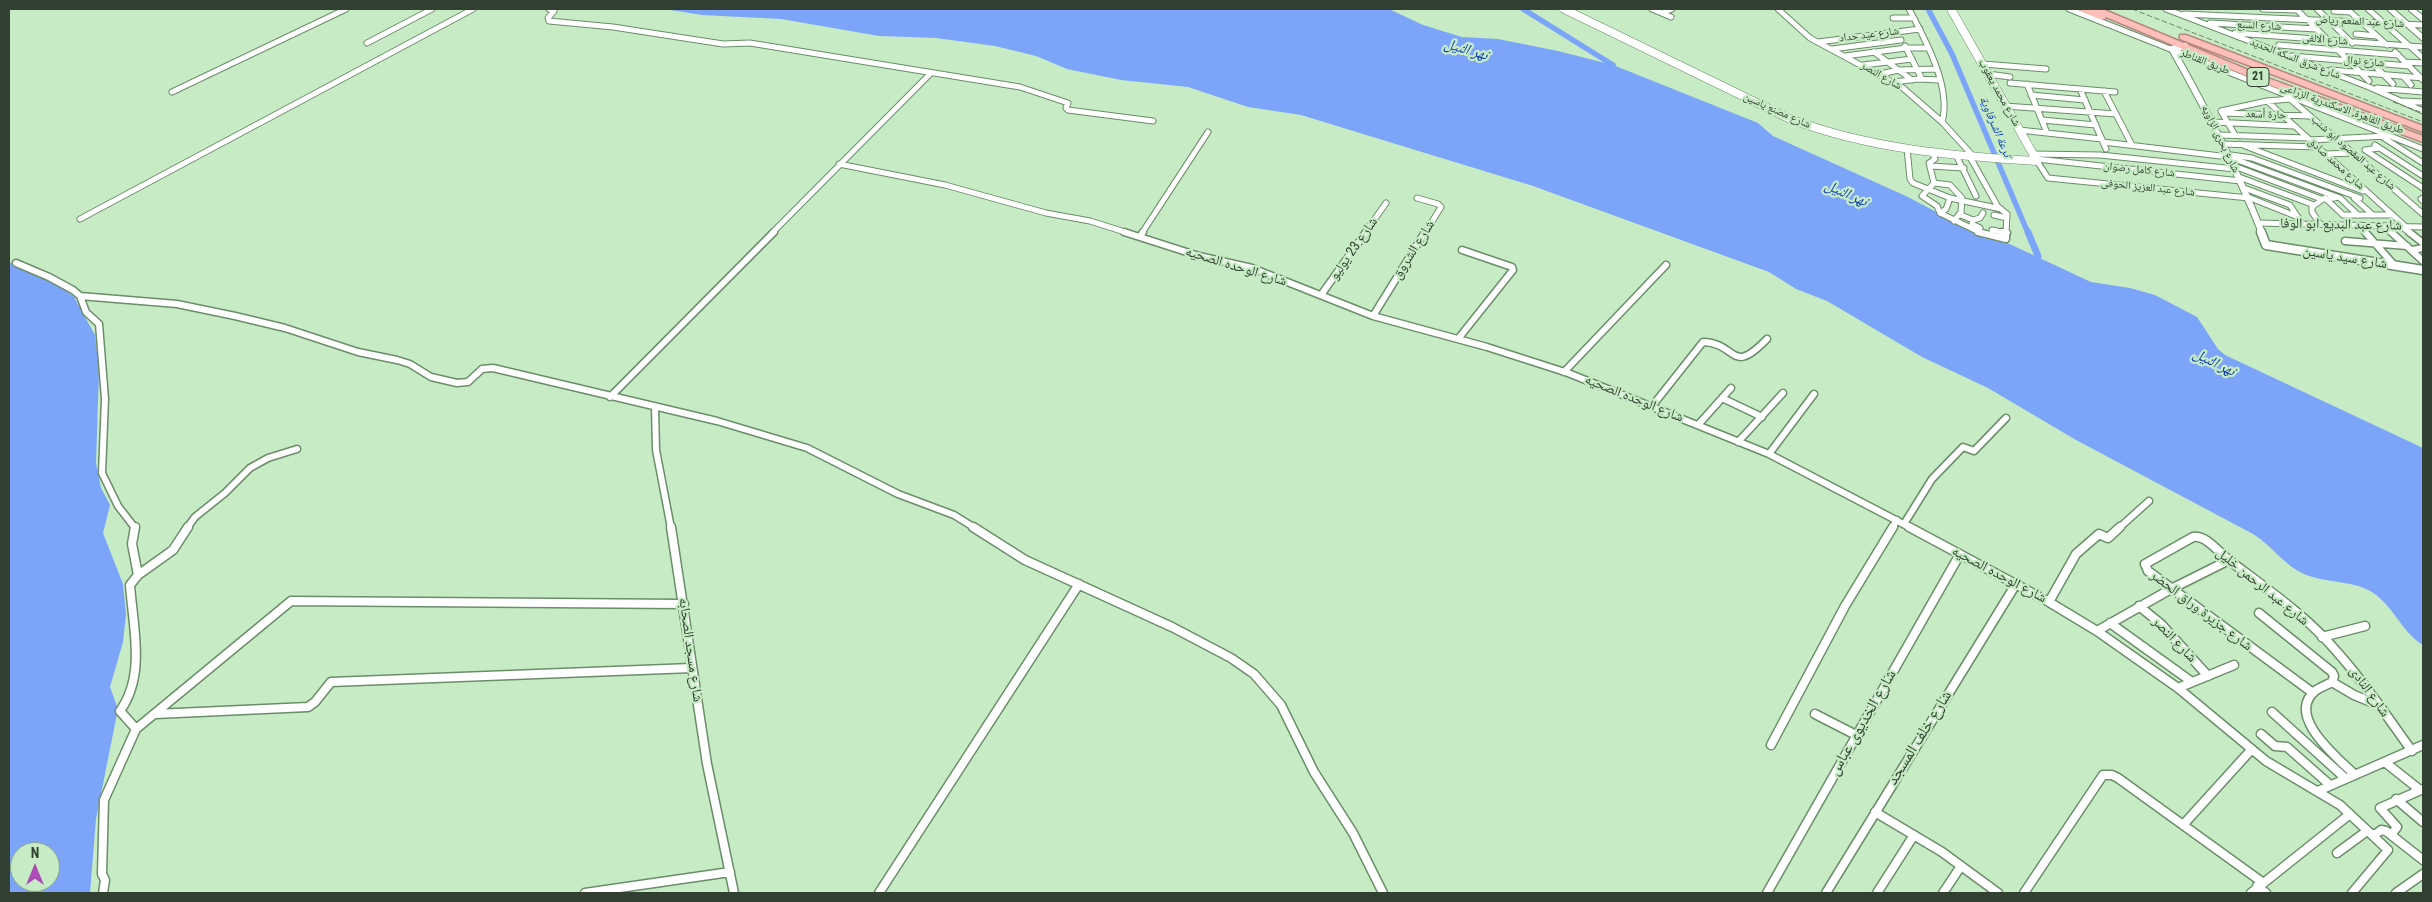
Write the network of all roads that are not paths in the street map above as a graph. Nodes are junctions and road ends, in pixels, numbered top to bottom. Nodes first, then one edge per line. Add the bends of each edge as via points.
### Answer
1 (346, 9) edge
2 (432, 9) edge
3 (473, 9) edge
4 (549, 9) edge
5 (1564, 9) edge
6 (1652, 9) edge
7 (1672, 9) edge
8 (1778, 9) edge
9 (1909, 9) edge
10 (1951, 9) edge
11 (2069, 9) edge
12 (2081, 9) edge
13 (2095, 9) edge
14 (2108, 9) edge
15 (2114, 9) edge
16 (2166, 9) edge
17 (2244, 9) edge
18 (2263, 9) edge
19 (2296, 9) edge
20 (2317, 9) edge
21 (2368, 9) edge
22 (2390, 9) edge
23 (2411, 9) edge
24 (2348, 10) edge
25 (2334, 11) dead end
26 (1662, 13) junction
27 (2176, 13) junction
28 (1670, 17) dead end
29 (2252, 17) junction
30 (1893, 18) dead end
31 (1914, 18) junction
32 (2126, 18) junction
33 (2423, 19) edge
34 (2307, 20) junction
35 (2329, 21) junction
36 (2362, 22) junction
37 (2202, 23) junction
38 (2384, 23) junction
39 (2408, 24) junction
40 (2423, 25) edge
41 (2260, 26) junction
42 (1920, 29) junction
43 (2316, 29) junction
44 (1897, 31) junction
45 (2227, 33) junction
46 (2356, 34) dead end
47 (2269, 35) junction
48 (2376, 36) junction
49 (2423, 38) edge
50 (1902, 40) junction
51 (2328, 40) junction
52 (1818, 42) junction
53 (2351, 42) junction
54 (367, 43) dead end
55 (2386, 44) junction
56 (2279, 45) junction
57 (2185, 46) junction
58 (2410, 46) junction
59 (2423, 47) edge
60 (1906, 48) junction
61 (1928, 48) junction
62 (1832, 49) junction
63 (2172, 49) junction
64 (2339, 50) junction
65 (1874, 52) junction
66 (2362, 52) junction
67 (2398, 55) junction
68 (1845, 56) junction
69 (2291, 57) junction
70 (2423, 58) edge
71 (1912, 59) junction
72 (1887, 61) junction
73 (2349, 61) junction
74 (2250, 62) junction
75 (2372, 63) junction
76 (2423, 63) edge
77 (1983, 64) junction
78 (2407, 64) junction
79 (1863, 65) junction
80 (2019, 67) junction
81 (1917, 69) junction
82 (1936, 69) junction
83 (2046, 69) dead end
84 (2321, 69) junction
85 (1899, 70) junction
86 (2361, 72) junction
87 (931, 73) junction
88 (1879, 74) junction
89 (1988, 74) junction
90 (2021, 74) dead end
91 (2384, 74) junction
92 (2403, 76) junction
93 (1922, 79) junction
94 (2262, 79) junction
95 (2423, 79) edge
96 (1912, 80) junction
97 (1939, 80) junction
98 (2369, 81) dead end
99 (1894, 82) junction
100 (2027, 84) junction
101 (2393, 84) dead end
102 (2411, 85) dead end
103 (2369, 87) junction
104 (2080, 89) junction
105 (2104, 91) junction
106 (172, 92) dead end
107 (2115, 92) dead end
108 (2327, 92) junction
109 (2423, 92) edge
110 (2283, 93) junction
111 (2032, 95) junction
112 (2290, 99) junction
113 (2085, 100) junction
114 (2400, 100) junction
115 (2266, 101) junction
116 (2250, 104) junction
117 (2422, 105) edge
118 (2005, 106) junction
119 (2037, 108) junction
120 (2340, 109) junction
121 (2090, 112) junction
122 (2221, 113) junction
123 (2116, 114) junction
124 (2249, 114) junction
125 (2261, 114) junction
126 (2282, 115) junction
127 (2310, 116) junction
128 (2042, 120) junction
129 (1153, 122) dead end
130 (1942, 122) junction
131 (2213, 122) junction
132 (2226, 122) junction
133 (2096, 124) junction
134 (2258, 124) junction
135 (2294, 126) junction
136 (2423, 129) edge
137 (2019, 130) junction
138 (1208, 132) dead end
139 (2047, 133) junction
140 (2219, 135) junction
141 (2235, 135) junction
142 (2389, 135) junction
143 (2271, 136) junction
144 (2381, 136) junction
145 (2364, 138) junction
146 (2309, 139) junction
147 (2423, 139) edge
148 (2103, 140) junction
149 (2338, 140) junction
150 (2224, 144) junction
151 (2240, 144) junction
152 (2132, 145) junction
153 (2317, 147) junction
154 (1907, 148) junction
155 (2379, 148) junction
156 (2106, 149) dead end
157 (2423, 150) edge
158 (1932, 152) junction
159 (2354, 153) junction
160 (2325, 154) junction
161 (1956, 155) junction
162 (2229, 156) junction
163 (1972, 157) junction
164 (2036, 158) junction
165 (839, 164) junction
166 (2423, 164) edge
167 (1930, 166) junction
168 (2389, 166) junction
169 (2369, 167) junction
170 (2235, 168) junction
171 (1966, 171) junction
172 (1980, 174) junction
173 (2423, 176) edge
174 (2048, 178) joint
175 (2241, 182) junction
176 (1934, 183) junction
177 (2423, 188) edge
178 (1926, 190) junction
179 (2371, 195) junction
180 (1976, 196) dead end
181 (2248, 197) junction
182 (1417, 198) dead end
183 (1950, 198) junction
184 (2340, 198) junction
185 (2357, 198) junction
186 (2323, 199) junction
187 (1963, 201) junction
188 (1386, 203) dead end
189 (2314, 206) junction
190 (2001, 209) junction
191 (1983, 213) dead end
192 (1940, 214) junction
193 (2423, 214) edge
194 (1961, 215) junction
195 (1994, 215) dead end
196 (2358, 215) junction
197 (2373, 215) junction
198 (2393, 215) junction
199 (2298, 217) junction
200 (2007, 218) junction
201 (80, 219) dead end
202 (1972, 220) junction
203 (1954, 221) junction
204 (2258, 223) junction
205 (2302, 224) junction
206 (2320, 224) junction
207 (2359, 225) junction
208 (2385, 226) junction
209 (2403, 226) junction
210 (2423, 227) edge
211 (1992, 230) dead end
212 (1977, 232) junction
213 (2007, 236) junction
214 (1140, 237) junction
215 (2345, 241) dead end
216 (2423, 243) edge
217 (2376, 244) junction
218 (2267, 246) joint
219 (2410, 248) junction
220 (2423, 248) edge
221 (1462, 250) dead end
222 (2423, 261) edge
223 (16, 263) dead end
224 (1666, 265) dead end
225 (2395, 266) junction
226 (2423, 270) edge
227 (80, 296) junction
228 (1321, 296) junction
229 (1374, 316) junction
230 (1458, 339) junction
231 (1767, 339) dead end
232 (1564, 372) junction
233 (1731, 388) dead end
234 (1783, 393) dead end
235 (1814, 394) dead end
236 (610, 396) junction
237 (1722, 398) junction
238 (655, 406) junction
239 (1653, 406) junction
240 (1762, 417) junction
241 (2006, 418) dead end
242 (1698, 425) junction
243 (1738, 442) junction
244 (297, 449) dead end
245 (1769, 454) junction
246 (2149, 501) dead end
247 (1900, 522) junction
248 (2202, 537) joint
249 (1960, 554) junction
250 (2229, 560) junction
251 (138, 575) junction
252 (1079, 584) junction
253 (2016, 584) junction
254 (2171, 589) junction
255 (2049, 602) junction
256 (684, 604) junction
257 (2139, 606) junction
258 (2259, 613) dead end
259 (2110, 623) junction
260 (2365, 626) dead end
261 (2097, 631) junction
262 (2322, 637) junction
263 (2234, 664) dead end
264 (692, 668) junction
265 (2208, 676) junction
266 (2192, 682) junction
267 (2332, 682) junction
268 (2178, 688) junction
269 (2313, 693) junction
270 (2376, 704) junction
271 (2272, 712) dead end
272 (155, 714) junction
273 (1815, 714) dead end
274 (136, 729) junction
275 (2261, 734) dead end
276 (1856, 735) junction
277 (1771, 745) dead end
278 (2423, 745) edge
279 (2251, 750) junction
280 (2412, 751) junction
281 (2386, 763) junction
282 (2355, 775) junction
283 (2345, 778) junction
284 (2330, 785) junction
285 (2422, 789) edge
286 (2318, 791) junction
287 (2396, 799) junction
288 (1875, 812) junction
289 (2350, 814) junction
290 (2423, 822) edge
291 (2183, 825) junction
292 (2369, 833) junction
293 (2392, 834) junction
294 (1914, 836) junction
295 (2337, 853) dead end
296 (2423, 860) edge
297 (1961, 866) junction
298 (730, 872) junction
299 (2423, 874) edge
300 (2257, 887) edge
301 (103, 893) edge
302 (585, 893) edge
303 (734, 893) edge
304 (879, 893) edge
305 (1383, 893) edge
306 (1767, 893) edge
307 (1826, 893) edge
308 (1877, 893) edge
309 (1943, 893) edge
310 (1998, 893) edge
311 (2024, 893) edge
312 (2266, 893) edge
313 (2352, 893) edge
314 (2396, 893) edge

1 - 106 street
2 - 54 street
3 - 201 street
4 - 87 street via 554,11 548,18 551,21 726,44 750,43
5 - 154 main road, شارع مصنع ياسين via 1800,123
6 - 26 street
7 - 26 street
8 - 52 street, شارع النصر via 1804,34
9 - 31 street
10 - 77 main road, شارع محمد يعقوب
11 - 63 street, طريق القناطر
12 - 32 highway via 2105,18
13 - 32 highway, طريق القاهرة, الاسكندرية الزراعى / 21
14 - 32 highway, طريق القاهرة, الاسكندرية الزراعى / 21
15 - 32 highway
16 - 27 street, شارع شرق السكه الحديد
17 - 29 street
18 - 19 street
19 - 34 street
20 - 35 street
21 - 38 street
22 - 39 street
23 - 33 street
24 - 25 street
24 - 36 street
26 - 28 street
27 - 29 street, شارع عبد المنعم رياض
27 - 37 street, شارع شرق السكه الحديد
29 - 34 street, شارع عبد المنعم رياض
29 - 41 street
30 - 31 street
31 - 42 street
32 - 57 highway, طريق القاهرة, الاسكندرية الزراعى / 21
32 - 74 highway, طريق القاهرة, الاسكندرية الزراعى / 21
34 - 35 street, شارع عبد المنعم رياض
34 - 43 street
35 - 36 street, شارع عبد المنعم رياض
35 - 53 street
36 - 38 street, شارع عبد المنعم رياض
36 - 48 street
37 - 41 street, شارع السبع
37 - 45 street, شارع شرق السكه الحديد
38 - 39 street, شارع عبد المنعم رياض
38 - 58 street
39 - 40 street, شارع عبد المنعم رياض
39 - 49 street
41 - 43 street, شارع السبع
41 - 47 street
42 - 44 street, شارع عيد حداد
42 - 61 street
43 - 51 street
44 - 50 street
44 - 52 street, شارع عيد حداد
45 - 47 street, شارع الالفى
45 - 69 street, شارع شرق السكه الحديد
46 - 48 street
47 - 51 street, شارع الالفى
47 - 56 street
48 - 55 street
50 - 60 street
50 - 62 street
51 - 53 street, شارع الالفى
51 - 64 street
52 - 62 street, شارع النصر
53 - 55 street, شارع الالفى
53 - 66 street
55 - 58 street, شارع الالفى
55 - 67 street
56 - 64 street
56 - 69 street
57 - 63 street
57 - 94 highway, طريق القاهرة, الاسكندرية الزراعى / 21
58 - 59 street, شارع الالفى
58 - 70 street
60 - 61 street
60 - 65 street
60 - 71 street
61 - 82 street
62 - 68 street, شارع النصر
63 - 110 street, طريق القناطر
63 - 131 street, شارع بحرى الزاويه
64 - 66 street
64 - 73 street
65 - 68 street
65 - 72 street
66 - 67 street
66 - 75 street
67 - 78 street
68 - 79 street, شارع النصر
69 - 73 street, شارع نوال
69 - 84 street, شارع شرق السكه الحديد
71 - 72 street
71 - 81 street
72 - 79 street
72 - 85 street
73 - 75 street, شارع نوال
73 - 86 street
74 - 94 highway via 2276,78
74 - 108 highway, طريق القاهرة, الاسكندرية الزراعى / 21
75 - 78 street, شارع نوال
75 - 91 street
76 - 78 street, شارع نوال
77 - 80 street
77 - 89 main road, شارع محمد يعقوب
78 - 95 street
79 - 88 street, شارع النصر
80 - 83 street
80 - 90 street
81 - 82 street
81 - 85 street
81 - 93 street
82 - 97 street
84 - 86 street
84 - 103 street, شارع شرق السكه الحديد
85 - 88 street
85 - 96 street
86 - 91 street
86 - 98 street
87 - 129 street via 1020,87 1068,103 1068,110
87 - 165 street
88 - 99 street, شارع النصر
89 - 100 street
89 - 118 main road, شارع محمد يعقوب
91 - 92 street
91 - 101 street
92 - 95 street
92 - 102 street
93 - 96 street
93 - 97 street
94 - 120 highway, طريق القاهرة, الاسكندرية الزراعى / 21
96 - 99 street
97 - 130 street via 1946,112
99 - 130 street, شارع النصر
100 - 104 street
100 - 111 street
103 - 109 street
103 - 114 street, شارع شرق السكه الحديد
104 - 105 street
104 - 113 street
105 - 107 street
105 - 123 street
108 - 120 highway via 2302,88
108 - 136 highway, طريق القاهرة, الاسكندرية الزراعى / 21
110 - 112 street, شارع عبد المقصود ابو شنب
110 - 142 street, طريق القناطر
111 - 113 street
111 - 119 street
112 - 115 street
112 - 127 street, شارع عبد المقصود ابو شنب
113 - 121 street
114 - 117 street
114 - 117 street, شارع شرق السكه الحديد
115 - 116 street
115 - 126 street, شارع محمد صادق
116 - 122 street
116 - 125 street
118 - 119 street
118 - 137 main road, شارع محمد يعقوب
119 - 121 street
119 - 128 street
120 - 147 highway, طريق القاهرة, الاسكندرية الزراعى / 21
121 - 123 street
121 - 133 street
122 - 124 street, حارة أسعد
122 - 132 street
123 - 152 street
124 - 125 street, حارة أسعد
124 - 134 street
125 - 126 street, حارة أسعد
126 - 127 street, حارة أسعد
126 - 135 street, شارع محمد صادق
127 - 149 street, شارع عبد المقصود ابو شنب
128 - 133 street
128 - 139 street
130 - 163 street, شارع النصر
131 - 132 street
131 - 140 street, شارع بحرى الزاويه
132 - 134 street
132 - 141 street
133 - 148 street
134 - 135 street
134 - 143 street
135 - 146 street, شارع محمد صادق
137 - 139 street
137 - 164 main road, شارع محمد يعقوب
138 - 214 street
139 - 148 street
140 - 141 street
140 - 150 street, شارع بحرى الزاويه
141 - 143 street
142 - 144 street
142 - 157 street, طريق القناطر
143 - 146 street
144 - 145 street
144 - 166 street
145 - 149 street
145 - 155 street
146 - 149 street
146 - 153 street, شارع محمد صادق
148 - 152 street
148 - 156 street
149 - 159 street, شارع عبد المقصود ابو شنب
150 - 151 street
150 - 162 street, شارع بحرى الزاويه
151 - 153 street
151 - 179 street
152 - 162 street
153 - 160 street, شارع محمد صادق
154 - 158 main road, شارع مصنع ياسين
154 - 178 street via 1911,181
155 - 168 street via 2365,150
155 - 173 street
158 - 161 main road, شارع مصنع ياسين
158 - 167 street via 1935,158 1929,162
159 - 160 street
159 - 169 street, شارع عبد المقصود ابو شنب
160 - 179 street, شارع محمد صادق
161 - 163 main road, شارع مصنع ياسين
161 - 171 street
162 - 170 street, شارع بحرى الزاويه
162 - 184 street
162 - 185 street via 2252,158
163 - 164 main road, شارع مصنع ياسين
163 - 172 street, شارع النصر
164 - 170 street via 2100,155
164 - 174 street, شارع محمد يعقوب
164 - 175 street, شارع كامل رضوان
165 - 214 street, شارع الوحده الصحيه via 946,186 1090,221
165 - 236 street
167 - 171 street
167 - 176 street
168 - 169 street
168 - 177 street
169 - 193 street, شارع عبد المقصود ابو شنب
170 - 175 street, شارع بحرى الزاويه
170 - 186 street
171 - 172 street
171 - 180 street
172 - 190 street, شارع النصر
174 - 181 street, شارع عبد العزيز الحوفى
175 - 181 street, شارع بحرى الزاويه
175 - 189 street
175 - 199 street via 2290,206
176 - 178 street
176 - 187 street via 1948,181
178 - 183 street
178 - 192 street via 1923,196 1938,206
179 - 185 street
179 - 198 street, شارع محمد صادق
181 - 199 street, شارع عبد العزيز الحوفى
181 - 204 street, شارع بحرى الزاويه
182 - 229 street, شارع الشروق via 1441,207
183 - 187 street
183 - 192 street
184 - 185 street
184 - 186 street
184 - 196 street
185 - 197 street
186 - 189 street
186 - 196 street via 2345,215
187 - 190 street
187 - 194 street
188 - 228 street, شارع 23 يوليو
189 - 206 street via 2311,209
190 - 200 street, شارع النصر
191 - 202 street via 1980,218
192 - 203 street
194 - 202 street
194 - 203 street
195 - 200 street
196 - 197 street
197 - 198 street
198 - 209 street, شارع محمد صادق
199 - 205 street
200 - 213 street
202 - 212 street via 1972,224 1980,228
203 - 212 street
204 - 205 street, شارع عبد البديع ابو الوفا
204 - 218 street, شارع بحرى الزاويه
205 - 206 street, شارع عبد البديع ابو الوفا
206 - 207 street, شارع عبد البديع ابو الوفا
207 - 208 street, شارع عبد البديع ابو الوفا
207 - 217 street
208 - 209 street, شارع عبد البديع ابو الوفا
208 - 219 street
209 - 210 street, شارع عبد البديع ابو الوفا
209 - 216 street, شارع محمد صادق
211 - 213 street
212 - 213 street
214 - 228 street, شارع الوحده الصحيه via 1199,256 1252,268
215 - 217 street
217 - 219 street
217 - 225 street
218 - 225 street, شارع سيد ياسين
219 - 220 street
219 - 222 street
221 - 230 street via 1513,270
223 - 227 street via 50,277
224 - 232 street
225 - 226 street, شارع سيد ياسين
227 - 236 street via 177,304 235,316 410,364 431,377 456,383 468,382 482,370 490,368
227 - 251 street via 87,314 99,324 105,399 102,473 118,506 135,527 132,544
228 - 229 street, شارع الوحده الصحيه
229 - 230 street, شارع الوحده الصحيه
230 - 232 street, شارع الوحده الصحيه
231 - 239 street via 1757,351 1744,358 1711,342 1703,342
232 - 239 street, شارع الوحده الصحيه
233 - 237 street
234 - 240 street
235 - 245 street
236 - 238 street
237 - 240 street
237 - 242 street
238 - 252 street via 807,448 898,494 954,516 1025,560
238 - 256 street, شارع مسجد الصحابه via 656,450
239 - 242 street, شارع الوحده الصحيه
240 - 243 street
241 - 247 street via 1974,451 1963,447 1932,479
242 - 243 street, شارع الوحده الصحيه
243 - 245 street, شارع الوحده الصحيه
244 - 251 street via 268,458 250,468 195,518 174,550
245 - 247 street, شارع الوحده الصحيه
246 - 255 street via 2108,538 2099,534 2080,549
247 - 249 street, شارع الوحده الصحيه
247 - 277 street via 1845,606
248 - 250 street, شارع عبد الرحمن خليل
248 - 254 street, شارع جزيرة وراق الحضر via 2193,537 2145,564 2148,571
249 - 253 street, شارع الوحده الصحيه
249 - 276 street, شارع الخديوى عباس
250 - 254 street
250 - 262 street, شارع عبد الرحمن خليل via 2285,603
251 - 274 street via 130,585 137,650 130,697 120,711
252 - 304 street
252 - 305 street via 1198,641 1254,674 1281,705 1314,772 1352,833
253 - 255 street, شارع الوحده الصحيه
253 - 288 street, شارع خلف المسجد
254 - 257 street
254 - 269 street, شارع جزيرة وراق الحضر
255 - 261 street, شارع الوحده الصحيه
256 - 264 street, شارع مسجد الصحابه
256 - 272 street via 291,601
257 - 259 street
257 - 265 street, شارع النصر via 2161,624
258 - 267 street via 2332,672
259 - 261 street
259 - 266 street
260 - 262 street
261 - 268 street, شارع الوحده الصحيه
262 - 270 street, شارع النادى via 2348,663
263 - 265 street
264 - 272 street via 331,682 323,688 316,702 308,707
264 - 298 street, شارع مسجد الصحابه via 707,764
265 - 266 street
266 - 268 street
267 - 269 street
267 - 270 street
268 - 279 street, شارع الوحده الصحيه
269 - 282 street via 2303,709 2308,723
270 - 280 street, شارع النادى
271 - 283 street
272 - 274 street
273 - 276 street
274 - 301 street via 104,800
275 - 284 street via 2275,746 2287,747
276 - 306 street, شارع الخديوى عباس
278 - 280 street
279 - 286 street, شارع الوحده الصحيه
279 - 291 street
280 - 281 street
281 - 282 street
281 - 285 street
282 - 283 street
283 - 284 street
284 - 286 street
285 - 287 street
286 - 289 street, شارع الوحده الصحيه
287 - 290 street
287 - 293 street via 2380,808 2397,827
288 - 294 street
288 - 307 street, شارع خلف المسجد
289 - 292 street, شارع الوحده الصحيه
289 - 300 street
291 - 300 street
291 - 311 street via 2118,778 2103,775
292 - 293 street via 2376,834 2381,830
292 - 295 street
292 - 313 street, شارع الوحده الصحيه via 2388,850
293 - 296 street
294 - 297 street
294 - 308 street
297 - 309 street
297 - 310 street
298 - 302 street
298 - 303 street, شارع مسجد الصحابه
299 - 314 street
300 - 312 street

